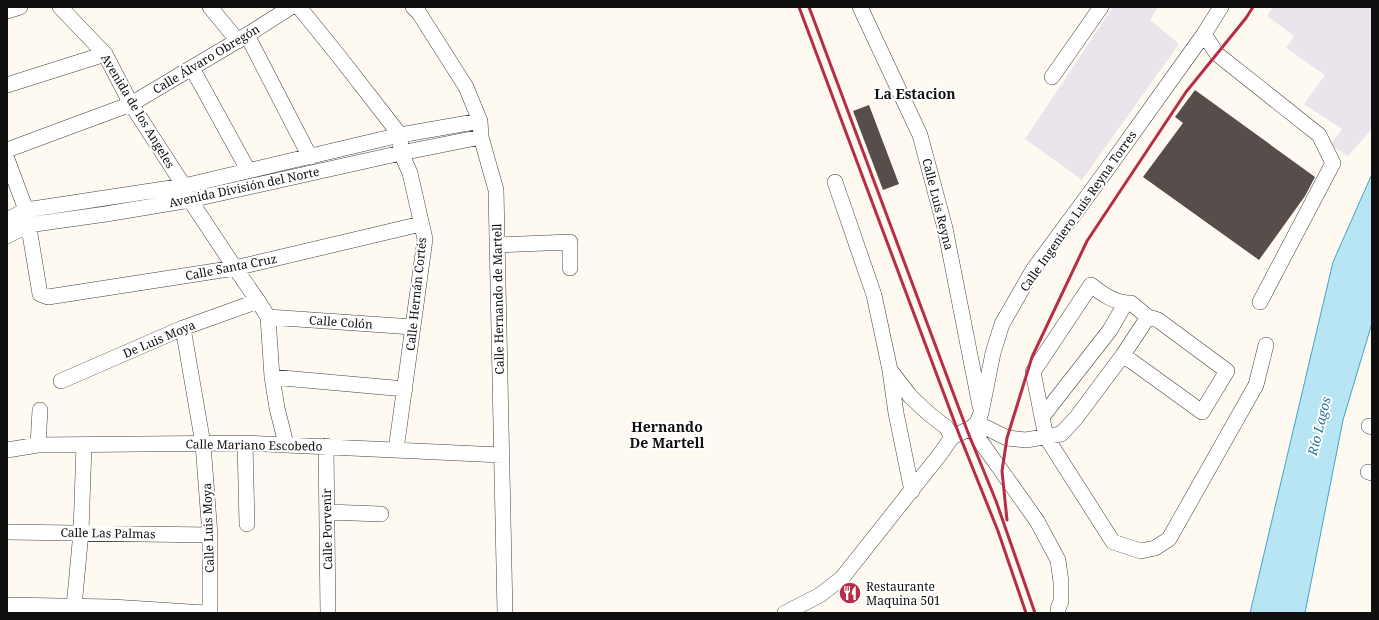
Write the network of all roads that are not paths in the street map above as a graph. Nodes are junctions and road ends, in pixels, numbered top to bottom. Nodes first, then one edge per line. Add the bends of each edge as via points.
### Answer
1 (20, 7) edge
2 (60, 7) edge
3 (210, 7) edge
4 (413, 7) edge
5 (860, 7) edge
6 (1101, 7) edge
7 (1221, 7) edge
8 (290, 8) edge
9 (7, 12) edge
10 (1204, 34) junction
11 (243, 38) junction
12 (105, 54) junction
13 (192, 68) junction
14 (1052, 77) dead end
15 (7, 85) edge
16 (131, 104) junction
17 (480, 120) junction
18 (400, 135) junction
19 (481, 137) junction
20 (7, 150) edge
21 (401, 152) junction
22 (310, 157) junction
23 (7, 159) edge
24 (248, 170) junction
25 (835, 182) dead end
26 (184, 186) junction
27 (190, 200) junction
28 (26, 210) junction
29 (7, 220) edge
30 (421, 224) junction
31 (28, 225) junction
32 (7, 236) edge
33 (497, 245) junction
34 (235, 268) junction
35 (570, 268) dead end
36 (258, 301) junction
37 (1260, 302) dead end
38 (1125, 304) junction
39 (268, 317) junction
40 (1148, 317) junction
41 (413, 327) junction
42 (183, 328) junction
43 (1266, 345) dead end
44 (1123, 355) junction
45 (890, 370) junction
46 (272, 377) junction
47 (61, 381) dead end
48 (405, 389) junction
49 (40, 410) dead end
50 (1042, 417) junction
51 (976, 422) junction
52 (952, 437) junction
53 (1046, 437) junction
54 (245, 443) junction
55 (203, 444) junction
56 (286, 444) junction
57 (38, 445) junction
58 (84, 445) junction
59 (326, 446) junction
60 (7, 450) edge
61 (396, 450) junction
62 (501, 456) junction
63 (912, 491) junction
64 (327, 512) junction
65 (381, 514) dead end
66 (247, 524) dead end
67 (7, 532) edge
68 (81, 532) junction
69 (210, 535) junction
70 (7, 604) edge
71 (74, 607) junction
72 (111, 610) edge
73 (1058, 612) edge
74 (205, 613) edge
75 (210, 613) edge
76 (328, 613) edge
77 (505, 613) edge
78 (785, 613) edge

1 - 9 street
2 - 12 street, Avenida de los Angeles
3 - 11 street
4 - 17 street, Calle Hernando de Martell via 466,87
5 - 51 street, Calle Luis Reyna via 920,135 945,228
6 - 14 street
7 - 10 street, Calle Ingeniero Luis Reyna Torres
8 - 11 street, Calle Álvaro Obregón
8 - 18 street via 341,59
10 - 37 street via 1217,54 1319,135 1333,163
10 - 51 street, Calle Ingeniero Luis Reyna Torres via 1033,270 1002,324
11 - 13 street, Calle Álvaro Obregón
11 - 22 street
12 - 15 street
12 - 16 street, Avenida de los Angeles
13 - 16 street, Calle Álvaro Obregón
13 - 24 street
16 - 20 street, Calle Álvaro Obregón
16 - 26 street, Avenida de los Angeles
17 - 18 street, Avenida División del Norte
17 - 19 street, Calle Hernando de Martell
18 - 21 street, Calle Hernán Cortés
18 - 22 street, Avenida División del Norte
19 - 21 street, Avenida División del Norte
19 - 33 street, Calle Hernando de Martell via 496,190
21 - 27 street, Avenida División del Norte
21 - 30 street, Calle Hernán Cortés via 410,173
22 - 24 street, Avenida División del Norte
23 - 28 street
24 - 26 street, Avenida División del Norte
25 - 45 street via 874,294
26 - 27 street, Avenida de los Angeles
26 - 28 street, Avenida División del Norte
27 - 31 street, Avenida División del Norte
27 - 34 street, Avenida de los Angeles
28 - 29 street, Avenida División del Norte
28 - 31 street
30 - 34 street, Calle Santa Cruz
30 - 41 street, Calle Hernán Cortés via 425,239
31 - 32 street, Avenida División del Norte
31 - 34 street, Calle Santa Cruz via 40,294 48,297
33 - 35 street via 570,242
33 - 62 street, Calle Hernando de Martell
34 - 36 street, Avenida de los Angeles
36 - 39 street, Avenida de los Angeles
36 - 42 street, De Luis Moya
38 - 40 street via 1131,303
38 - 50 street via 1110,330
38 - 50 street via 1104,295 1091,285 1032,372
39 - 41 street, Calle Colón
39 - 46 street, Avenida de los Angeles
40 - 44 street
40 - 44 street via 1158,320 1227,371 1202,412
41 - 48 street, Calle Hernán Cortés
42 - 47 street, De Luis Moya
42 - 55 street, Calle Luis Moya
43 - 53 street via 1256,385 1169,539 1155,548 1141,551 1113,542
44 - 53 street via 1061,434
45 - 52 street via 910,396 946,427
45 - 63 street
46 - 48 street
46 - 56 street, Avenida de los Angeles
48 - 61 street, Calle Hernán Cortés
49 - 57 street
50 - 53 street
51 - 52 street
51 - 53 street via 1008,438 1026,440
51 - 73 street, Calle Luis Reyna via 1058,560 1061,582
52 - 63 street
54 - 55 street, Calle Mariano Escobedo
54 - 56 street, Calle Mariano Escobedo
54 - 66 street
55 - 58 street, Calle Mariano Escobedo
55 - 69 street, Calle Luis Moya
56 - 59 street, Calle Mariano Escobedo
57 - 58 street, Calle Mariano Escobedo
57 - 60 street, Calle Mariano Escobedo
58 - 68 street
59 - 61 street, Calle Mariano Escobedo
59 - 64 street, Calle Porvenir
61 - 62 street, Calle Mariano Escobedo
62 - 77 street, Calle Hernando de Martell
63 - 78 street via 842,578 820,595
64 - 65 street
64 - 76 street, Calle Porvenir
67 - 68 street, Calle Las Palmas
68 - 69 street, Calle Las Palmas
68 - 71 street
69 - 75 street, Calle Luis Moya
70 - 71 street
71 - 72 street
72 - 74 street

